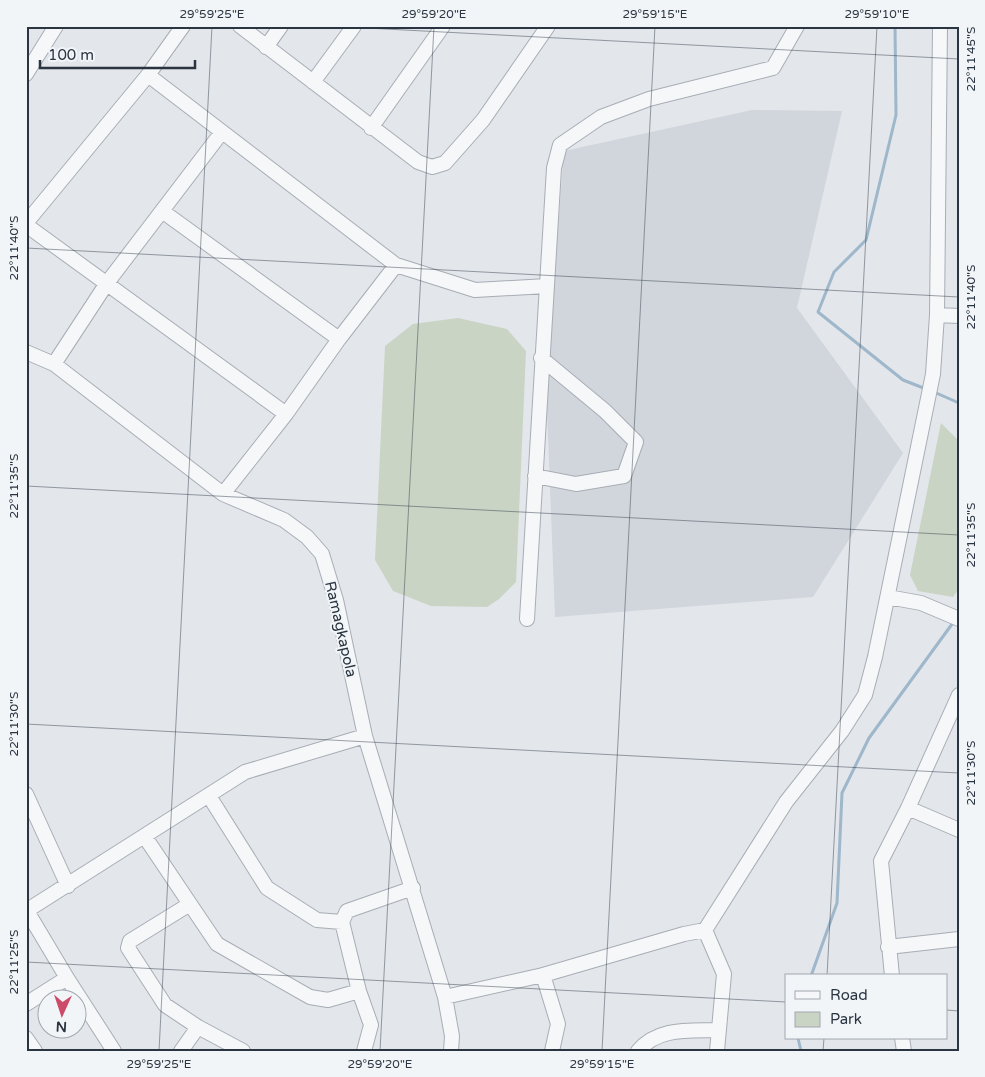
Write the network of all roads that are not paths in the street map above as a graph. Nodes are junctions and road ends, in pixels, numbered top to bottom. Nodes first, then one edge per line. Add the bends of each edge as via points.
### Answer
1 (56, 26) edge
2 (183, 26) edge
3 (240, 26) edge
4 (281, 26) edge
5 (354, 26) edge
6 (443, 26) edge
7 (548, 26) edge
8 (797, 26) edge
9 (940, 26) edge
10 (266, 47) junction
11 (26, 74) edge
12 (148, 75) junction
13 (313, 82) junction
14 (371, 128) junction
15 (222, 132) junction
16 (162, 211) junction
17 (26, 224) edge
18 (396, 265) junction
19 (106, 283) junction
20 (547, 286) junction
21 (937, 315) junction
22 (959, 316) edge
23 (339, 339) junction
24 (26, 352) edge
25 (541, 358) junction
26 (54, 364) junction
27 (286, 414) junction
28 (535, 476) junction
29 (223, 494) junction
30 (888, 596) junction
31 (952, 616) edge
32 (527, 619) dead end
33 (959, 695) edge
34 (953, 720) edge
35 (365, 736) junction
36 (26, 794) edge
37 (209, 796) junction
38 (908, 808) junction
39 (959, 830) edge
40 (146, 837) junction
41 (68, 886) junction
42 (413, 888) junction
43 (190, 904) junction
44 (27, 911) edge
45 (342, 922) junction
46 (705, 930) junction
47 (959, 940) edge
48 (888, 947) junction
49 (892, 974) edge
50 (543, 975) junction
51 (67, 978) junction
52 (359, 990) junction
53 (446, 997) junction
54 (26, 1004) edge
55 (198, 1027) junction
56 (718, 1030) junction
57 (26, 1038) edge
58 (35, 1051) edge
59 (114, 1051) edge
60 (181, 1051) edge
61 (243, 1051) edge
62 (364, 1051) edge
63 (451, 1051) edge
64 (552, 1051) edge
65 (638, 1051) edge
66 (717, 1051) edge

1 - 11 street
2 - 12 street
3 - 10 street
4 - 10 street
5 - 13 street
6 - 14 street
7 - 14 street via 484,120 445,163 432,167 418,162
8 - 20 street via 773,68 649,99 601,117 560,145 554,168
9 - 21 street
10 - 13 street
12 - 15 street
12 - 17 street
13 - 14 street
15 - 16 street
15 - 18 street
16 - 19 street
16 - 23 street
17 - 19 street
18 - 20 street via 475,290
18 - 23 street
19 - 26 street
19 - 27 street
20 - 25 street
21 - 22 street
21 - 30 street via 933,374
23 - 27 street
24 - 26 street, Ramagkapola
25 - 28 street
25 - 28 street via 605,411 636,442 624,476 576,484
26 - 29 street, Ramagkapola
27 - 29 street
28 - 32 street
29 - 35 street, Ramagkapola via 284,520 307,537 322,554 336,600
30 - 31 street via 921,603
30 - 46 street via 865,695 842,731 786,802
33 - 34 street
34 - 38 street
35 - 37 street via 245,772
35 - 42 street, Ramagkapola
36 - 41 street
37 - 40 street
37 - 45 street via 267,888 317,920
38 - 39 street
38 - 48 street via 881,861
40 - 41 street
40 - 43 street
41 - 44 street
42 - 45 street via 347,911
42 - 53 street, Ramagkapola
43 - 52 street via 217,944 310,997 328,1000
43 - 55 street via 130,941 128,948 161,1001
44 - 51 street
45 - 52 street
46 - 50 street
46 - 56 street via 724,974
47 - 48 street
48 - 49 street
50 - 53 street
50 - 64 street via 558,1024
51 - 54 street
51 - 59 street
52 - 62 street via 371,1025
53 - 63 street, Ramagkapola
55 - 60 street
55 - 61 street
56 - 65 street via 671,1031 648,1040
56 - 66 street
57 - 58 street

